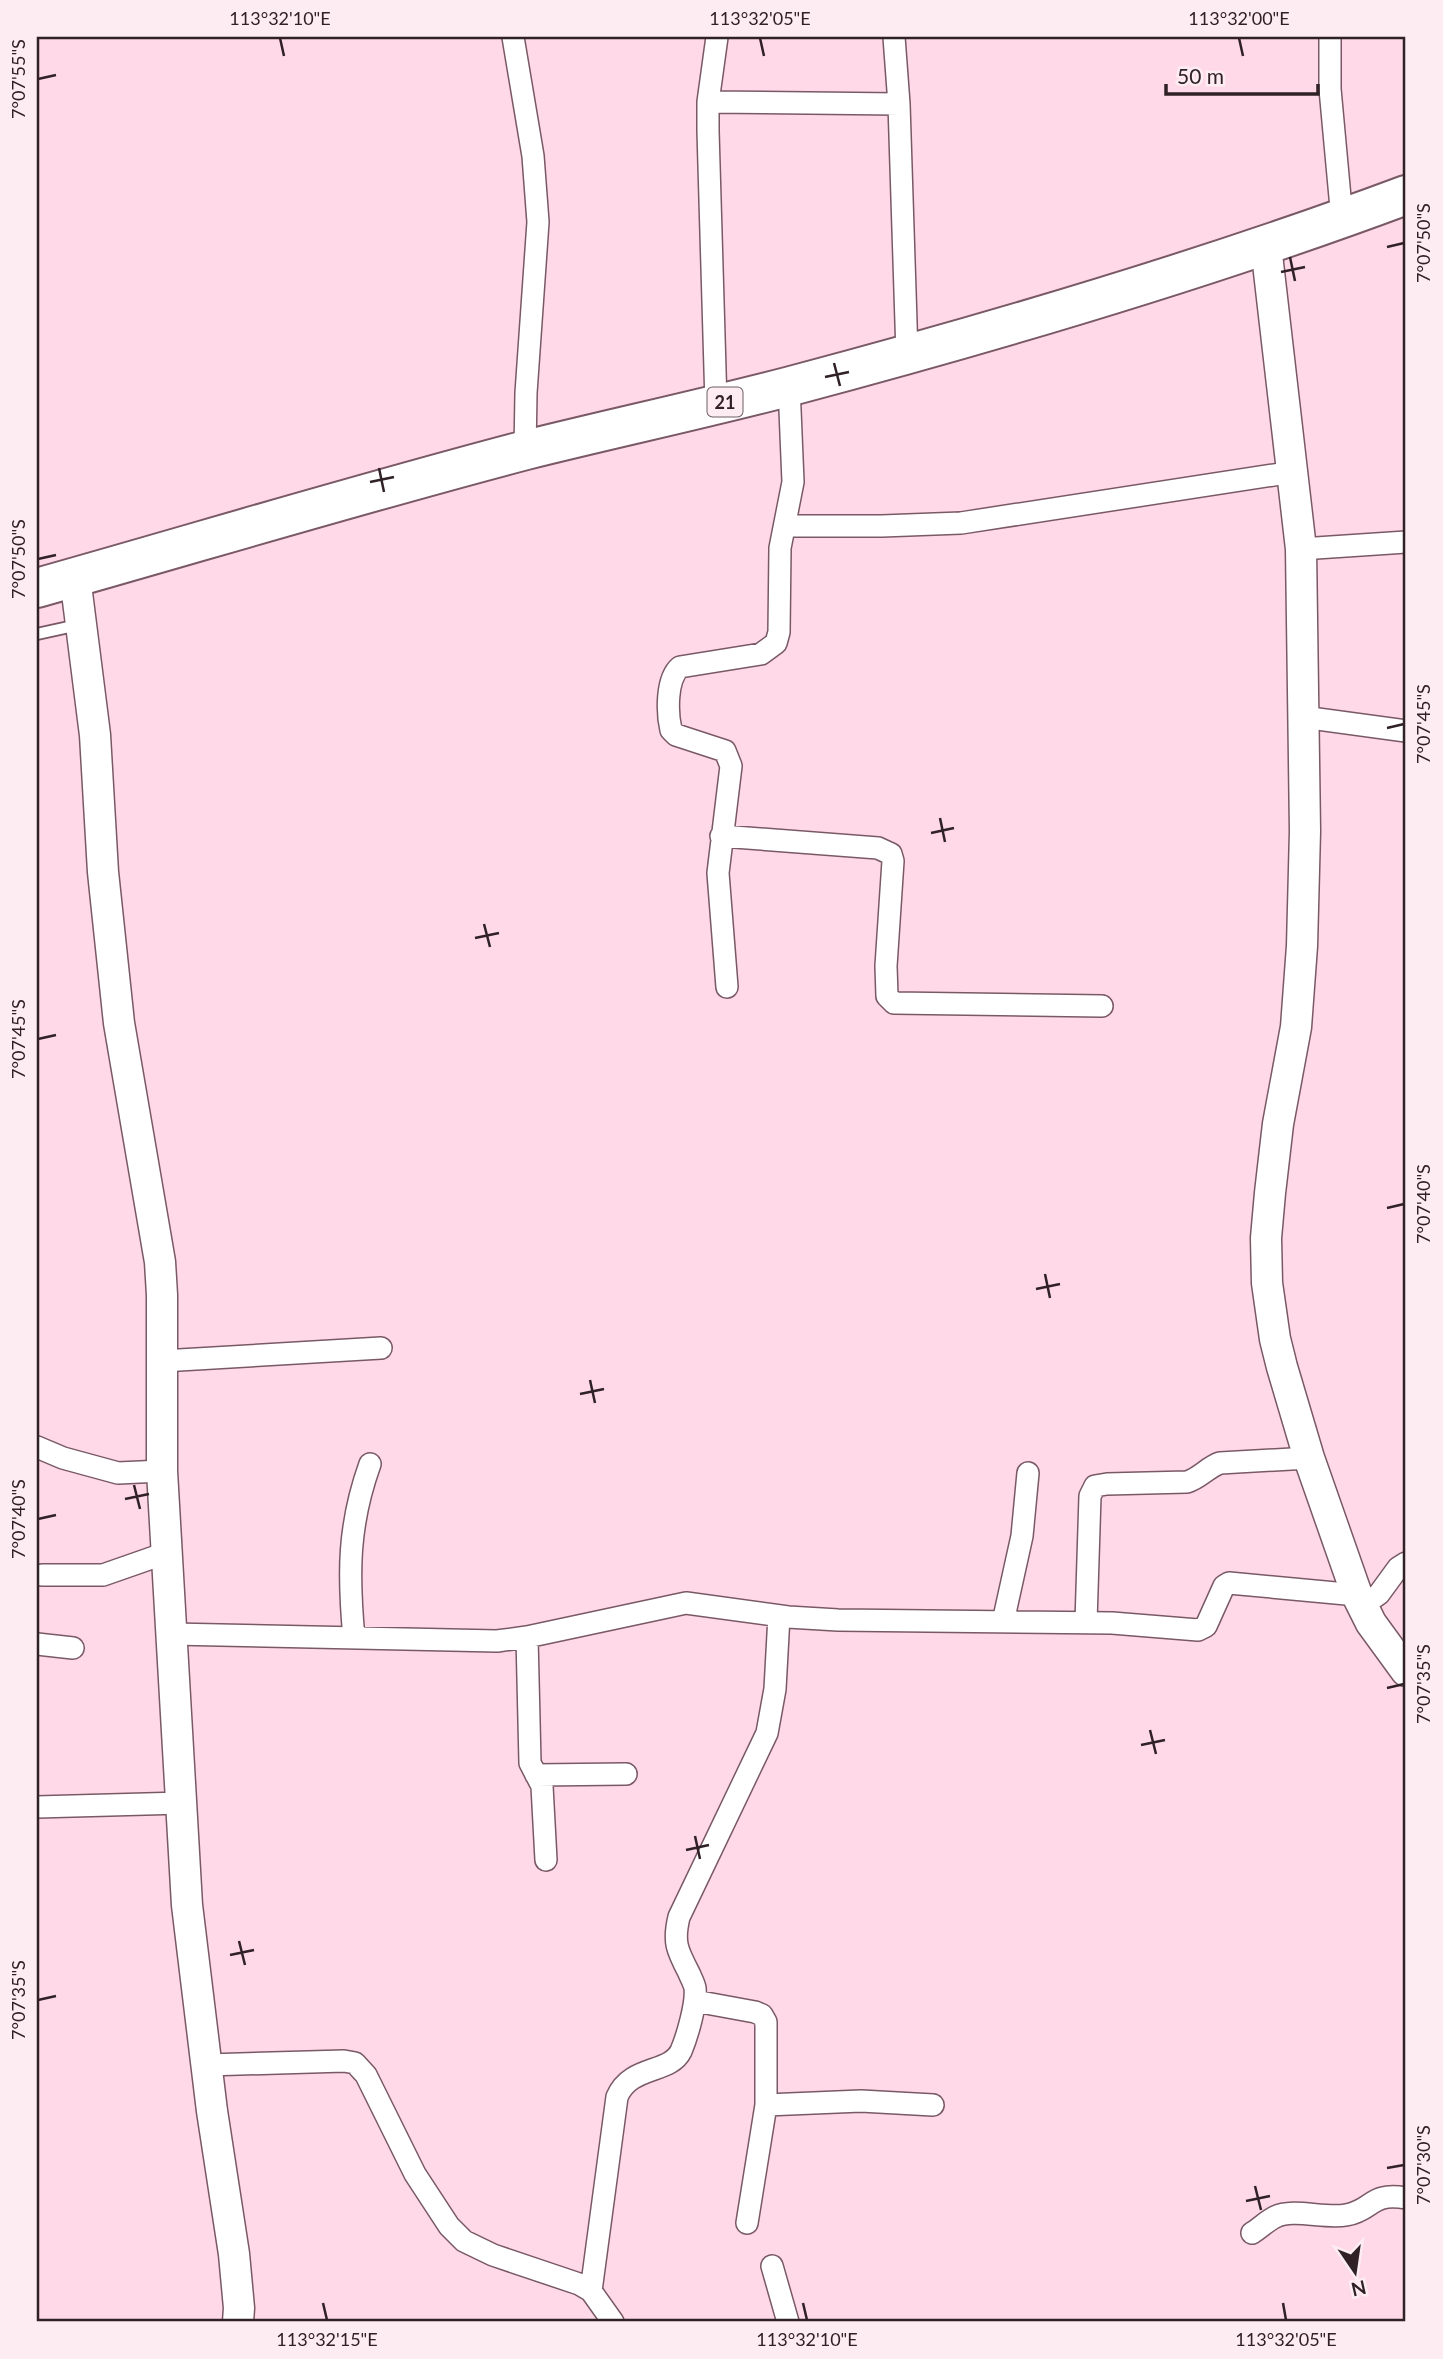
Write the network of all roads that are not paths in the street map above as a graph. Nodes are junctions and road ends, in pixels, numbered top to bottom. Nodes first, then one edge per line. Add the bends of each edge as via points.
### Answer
1 (513, 37) edge
2 (717, 37) edge
3 (894, 37) edge
4 (1330, 37) edge
5 (708, 102) junction
6 (898, 104) junction
7 (1406, 195) edge
8 (1342, 219) junction
9 (1266, 246) junction
10 (907, 354) junction
11 (789, 386) junction
12 (716, 404) junction
13 (525, 451) junction
14 (1293, 472) junction
15 (785, 526) junction
16 (1406, 542) edge
17 (1301, 549) junction
18 (75, 577) junction
19 (37, 587) edge
20 (81, 624) junction
21 (37, 634) edge
22 (1303, 717) junction
23 (1406, 731) edge
24 (722, 836) junction
25 (727, 987) dead end
26 (1102, 1006) dead end
27 (381, 1349) dead end
28 (162, 1362) junction
29 (37, 1447) edge
30 (1309, 1458) junction
31 (370, 1464) dead end
32 (162, 1471) junction
33 (1028, 1474) dead end
34 (166, 1553) junction
35 (1406, 1563) edge
36 (42, 1575) dead end
37 (1359, 1601) junction
38 (784, 1616) junction
39 (1003, 1622) junction
40 (1086, 1622) junction
41 (172, 1634) junction
42 (527, 1637) junction
43 (354, 1638) junction
44 (37, 1644) edge
45 (73, 1648) dead end
46 (1406, 1671) edge
47 (626, 1774) dead end
48 (537, 1775) junction
49 (182, 1802) junction
50 (37, 1807) edge
51 (546, 1860) dead end
52 (695, 2001) junction
53 (206, 2065) junction
54 (766, 2105) junction
55 (933, 2105) dead end
56 (1406, 2198) edge
57 (747, 2223) dead end
58 (1252, 2233) dead end
59 (772, 2266) dead end
60 (591, 2291) junction
61 (238, 2322) edge
62 (613, 2322) edge
63 (788, 2322) edge

1 - 13 street via 533,156 538,222
2 - 5 street
3 - 6 street
4 - 8 street
5 - 6 street
5 - 12 street
6 - 10 street
7 - 8 highway, 21
8 - 9 highway, 21
9 - 10 highway, 21
9 - 14 street
10 - 11 highway, 21
11 - 12 highway, 21
11 - 15 street via 793,482
12 - 13 highway, 21
13 - 18 highway, 21
14 - 15 street via 961,523
14 - 17 street
15 - 24 street via 776,643 761,653 680,667 674,672 671,730 725,751 730,758
16 - 17 street
17 - 22 street
18 - 19 highway, 21
18 - 20 street
20 - 21 lane
20 - 28 street via 119,1023 160,1262
22 - 23 street
22 - 30 street via 1302,946 1296,1027 1278,1124 1266,1238 1275,1339
24 - 25 street via 718,873
24 - 26 street via 878,848 891,854 886,966 887,996 894,1003
27 - 28 street
28 - 32 street
29 - 32 street via 118,1473
30 - 37 street
30 - 40 street via 1220,1463 1194,1480 1174,1484 1095,1486 1090,1496
31 - 43 street via 351,1540
32 - 34 street
33 - 39 street via 1022,1536
34 - 36 street via 103,1575
34 - 41 street
35 - 37 street via 1379,1594
37 - 40 street via 1229,1583 1202,1629
37 - 46 street
38 - 39 street
38 - 42 street via 686,1603
38 - 52 street via 767,1733 676,1929 676,1949 694,1985
39 - 40 street
41 - 43 street
41 - 49 street
42 - 43 street
42 - 48 street via 530,1763
44 - 45 street
47 - 48 street
48 - 51 street via 542,1786
49 - 50 street
49 - 53 street via 187,1905
52 - 54 street via 762,2015 766,2022
52 - 60 street via 679,2055 629,2079 617,2097
53 - 60 street via 355,2063 415,2174 464,2241
53 - 61 street via 234,2254
54 - 55 street
54 - 57 street
56 - 58 street via 1381,2197 1349,2215 1277,2216
59 - 63 street
60 - 62 street

